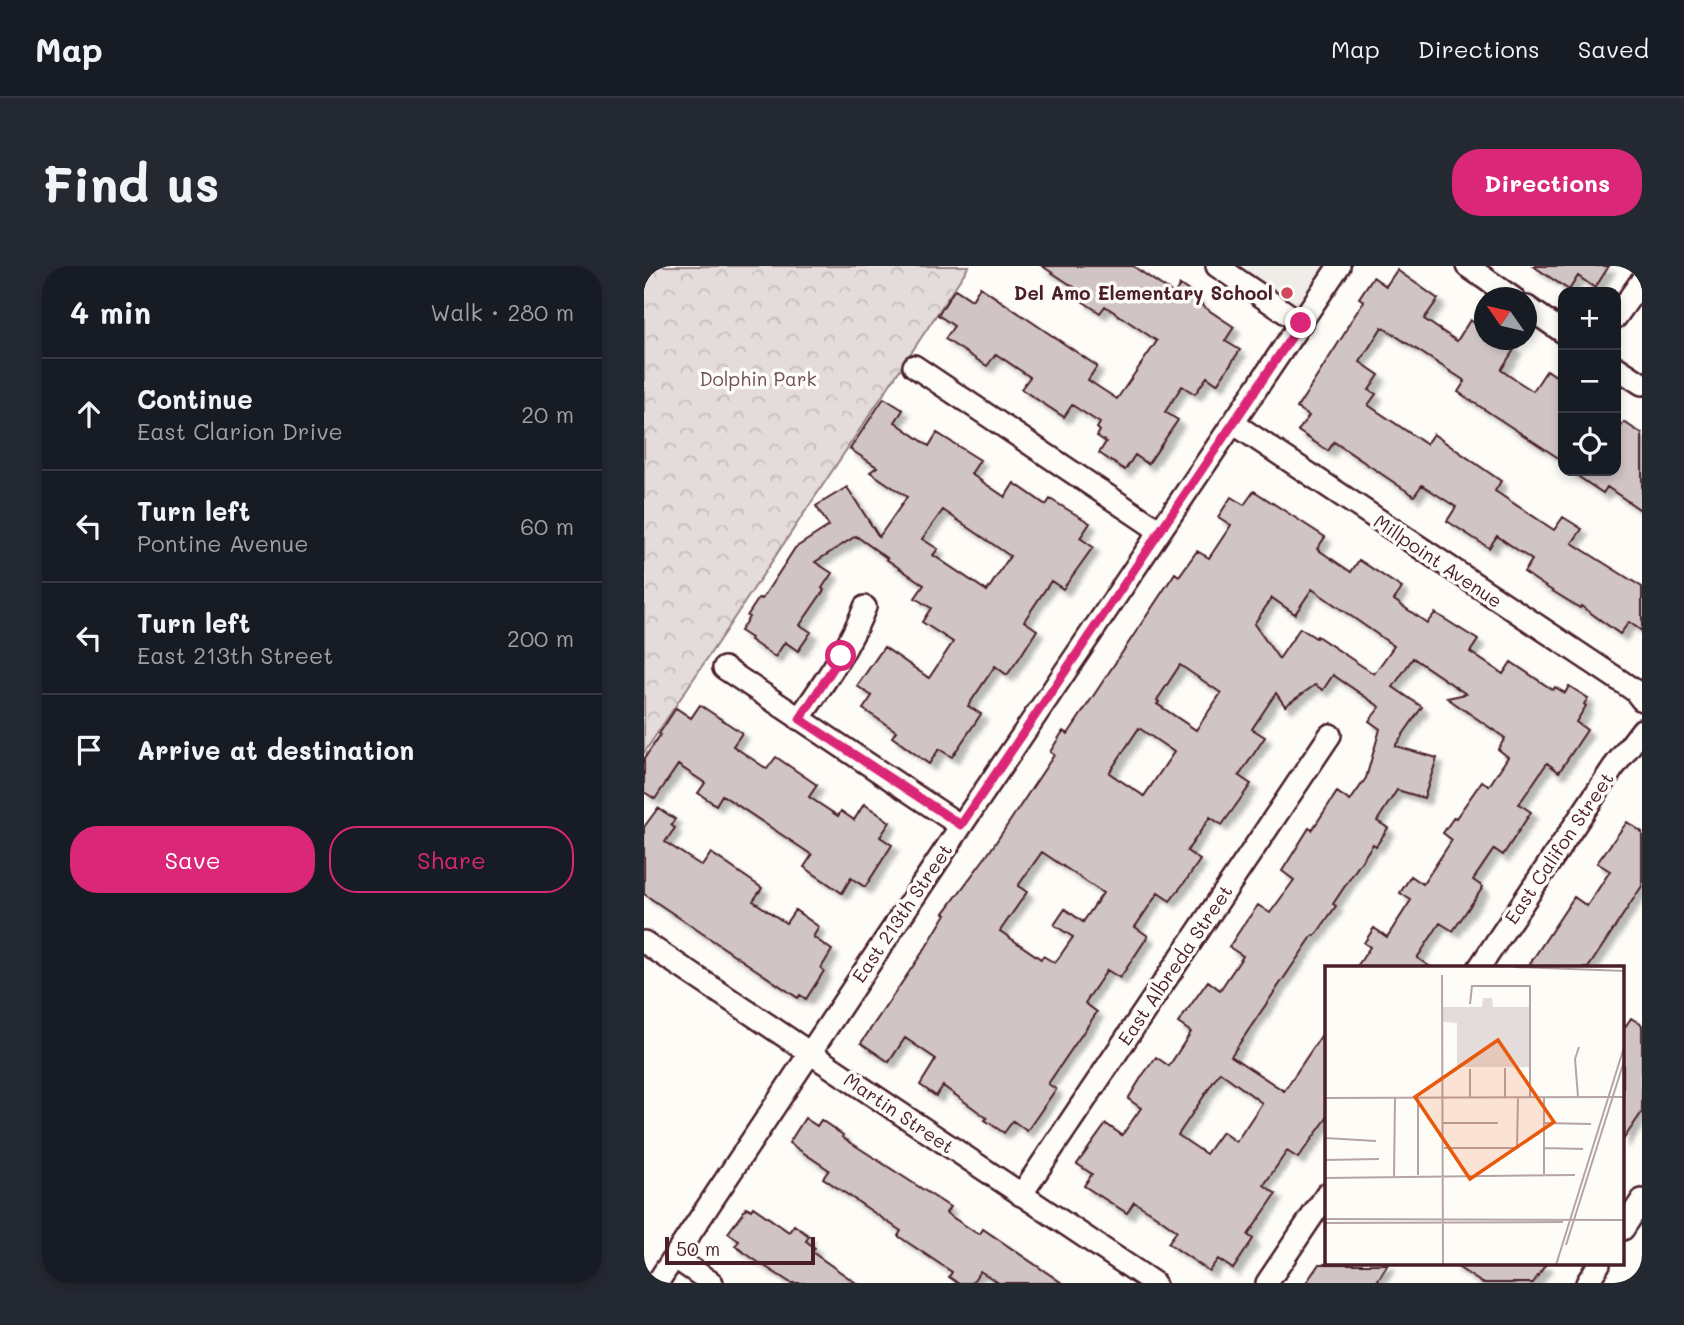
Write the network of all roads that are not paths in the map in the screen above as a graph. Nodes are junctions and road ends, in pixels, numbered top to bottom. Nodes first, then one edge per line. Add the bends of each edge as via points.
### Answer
1 (1217, 266) edge
2 (1339, 266) edge
3 (1467, 266) edge
4 (1642, 280) edge
5 (1497, 287) edge
6 (1621, 310) edge
7 (1537, 314) edge
8 (1301, 323) junction
9 (1558, 329) edge
10 (914, 366) dead end
11 (1621, 370) edge
12 (1642, 384) edge
13 (1233, 423) junction
14 (1160, 531) junction
15 (865, 607) dead end
16 (724, 668) dead end
17 (1642, 700) edge
18 (800, 719) junction
19 (1642, 730) edge
20 (1330, 735) dead end
21 (961, 825) junction
22 (644, 942) edge
23 (1480, 966) edge
24 (809, 1053) junction
25 (1021, 1195) junction
26 (1325, 1197) edge
27 (1642, 1200) edge
28 (1625, 1226) edge
29 (674, 1257) junction
30 (1599, 1266) edge
31 (657, 1283) edge
32 (712, 1283) edge
33 (1154, 1283) edge
34 (1267, 1283) edge
35 (1587, 1283) edge

1 - 8 street
2 - 8 street, East 213th Street
3 - 5 street
4 - 6 street
7 - 9 street
8 - 13 street, East 213th Street
10 - 14 street
11 - 12 street
13 - 14 street, East 213th Street
13 - 17 street, Millpoint Avenue via 1622,682
14 - 21 street, East 213th Street
15 - 18 street via 856,631
16 - 18 street
18 - 21 street
19 - 23 street, East Califon Street
20 - 25 street, East Albreda Street
21 - 24 street, East 213th Street
22 - 24 street, Martin Street
24 - 25 street, Martin Street
24 - 29 street, East 213th Street
25 - 33 street, Martin Street
26 - 34 street
27 - 28 street
29 - 31 street, East 213th Street
29 - 32 street
30 - 35 street

